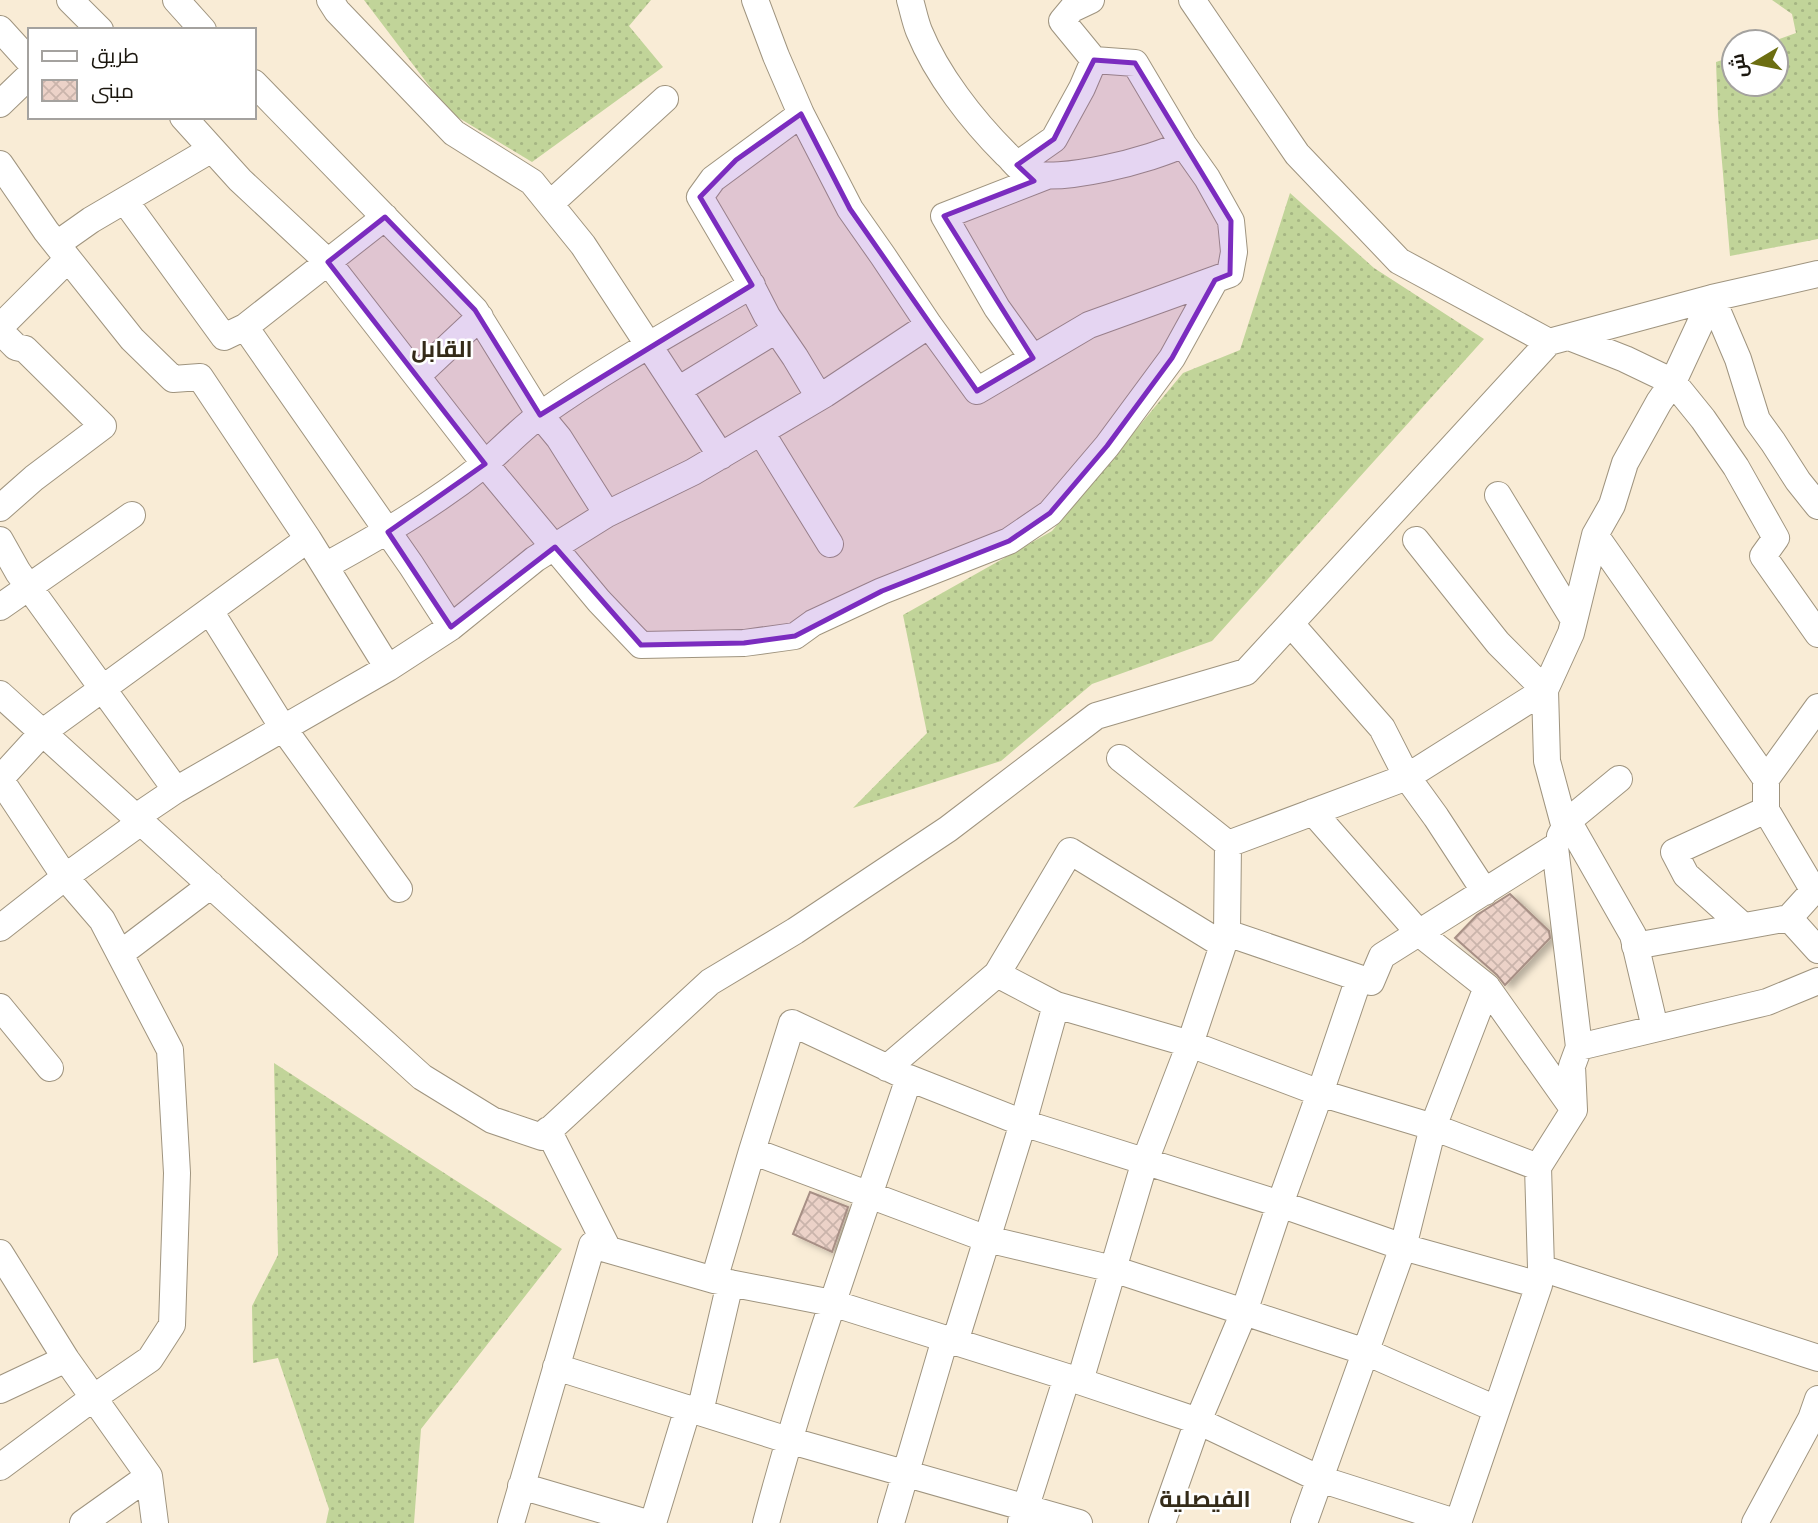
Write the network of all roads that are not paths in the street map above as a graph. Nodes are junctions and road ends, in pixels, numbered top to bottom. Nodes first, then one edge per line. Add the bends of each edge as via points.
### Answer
1 (70, 0) edge
2 (176, 0) edge
3 (330, 0) edge
4 (755, 0) edge
5 (910, 0) edge
6 (1091, 0) edge
7 (1192, 0) edge
8 (89, 26) edge
9 (201, 28) edge
10 (0, 29) edge
11 (28, 60) edge
12 (1094, 60) junction
13 (28, 77) edge
14 (256, 85) edge
15 (665, 99) dead end
16 (0, 104) edge
17 (801, 114) junction
18 (185, 119) edge
19 (1183, 144) junction
20 (212, 149) junction
21 (0, 164) edge
22 (1017, 165) junction
23 (1046, 176) junction
24 (125, 201) junction
25 (550, 204) junction
26 (385, 217) junction
27 (63, 252) junction
28 (328, 262) junction
29 (1818, 274) edge
30 (1215, 280) junction
31 (752, 285) junction
32 (1712, 298) junction
33 (480, 317) junction
34 (929, 325) junction
35 (245, 327) junction
36 (776, 330) junction
37 (4, 340) edge
38 (1559, 340) junction
39 (649, 345) junction
40 (1033, 358) junction
41 (416, 376) junction
42 (1673, 382) junction
43 (678, 390) junction
44 (819, 397) junction
45 (540, 415) junction
46 (761, 432) junction
47 (721, 456) junction
48 (485, 464) junction
49 (1498, 495) dead end
50 (1818, 506) edge
51 (0, 508) edge
52 (607, 514) junction
53 (132, 516) dead end
54 (388, 532) junction
55 (1595, 535) junction
56 (308, 539) junction
57 (0, 540) edge
58 (1416, 540) dead end
59 (830, 544) dead end
60 (555, 547) junction
61 (325, 566) junction
62 (29, 587) junction
63 (0, 607) edge
64 (210, 611) junction
65 (1574, 620) junction
66 (1291, 624) junction
67 (451, 627) junction
68 (1818, 634) edge
69 (388, 668) junction
70 (103, 689) junction
71 (1545, 690) junction
72 (0, 694) edge
73 (1817, 712) edge
74 (283, 728) junction
75 (43, 732) junction
76 (1120, 758) dead end
77 (1407, 777) junction
78 (0, 779) edge
79 (1619, 779) dead end
80 (1766, 779) junction
81 (176, 790) junction
82 (1766, 810) junction
83 (1313, 812) junction
84 (138, 819) junction
85 (1563, 832) junction
86 (1228, 844) junction
87 (65, 877) junction
88 (211, 885) junction
89 (1816, 888) edge
90 (399, 889) dead end
91 (1485, 892) junction
92 (1788, 918) junction
93 (1743, 926) junction
94 (0, 928) edge
95 (1419, 933) junction
96 (1225, 939) junction
97 (1635, 946) junction
98 (1818, 950) edge
99 (120, 954) junction
100 (997, 974) junction
101 (1359, 978) junction
102 (1818, 981) edge
103 (1487, 987) junction
104 (1056, 1005) junction
105 (0, 1007) edge
106 (1655, 1028) junction
107 (1190, 1044) junction
108 (1579, 1047) junction
109 (50, 1068) dead end
110 (898, 1073) junction
111 (1320, 1093) junction
112 (1574, 1110) junction
113 (1023, 1123) junction
114 (1433, 1127) junction
115 (548, 1130) junction
116 (751, 1151) junction
117 (1145, 1161) junction
118 (1538, 1167) junction
119 (869, 1194) junction
120 (1280, 1204) junction
121 (987, 1239) junction
122 (1403, 1247) junction
123 (608, 1249) junction
124 (0, 1253) edge
125 (1113, 1269) junction
126 (1540, 1277) junction
127 (722, 1281) junction
128 (832, 1303) junction
129 (1244, 1312) junction
130 (950, 1340) junction
131 (1366, 1352) junction
132 (1818, 1358) edge
133 (66, 1359) junction
134 (556, 1367) junction
135 (1073, 1379) junction
136 (0, 1390) edge
137 (93, 1398) junction
138 (1496, 1409) junction
139 (694, 1410) junction
140 (1816, 1414) edge
141 (1198, 1421) junction
142 (788, 1440) junction
143 (0, 1466) edge
144 (905, 1473) junction
145 (149, 1476) junction
146 (1320, 1479) junction
147 (521, 1486) junction
148 (1023, 1515) edge
149 (83, 1523) edge
150 (155, 1523) edge
151 (511, 1523) edge
152 (647, 1523) edge
153 (653, 1523) edge
154 (766, 1523) edge
155 (891, 1523) edge
156 (1079, 1523) edge
157 (1162, 1523) edge
158 (1304, 1523) edge
159 (1458, 1523) edge
160 (1755, 1523) edge

1 - 8 street
2 - 9 street
3 - 25 street via 454,133 532,182
4 - 17 street
5 - 22 street via 918,30 947,83
6 - 12 street via 1072,9 1062,21
7 - 38 street via 1297,154 1399,261
10 - 11 street
12 - 19 street via 1135,63
12 - 22 street via 1054,139
13 - 16 street
14 - 26 street
15 - 25 street
17 - 31 street via 713,179 699,197
17 - 34 street via 850,209
18 - 20 street
19 - 23 street via 1077,174
19 - 30 street via 1231,221 1234,252 1230,274
20 - 24 street
20 - 28 street
21 - 27 street
22 - 23 street via 1024,172
23 - 40 street via 944,216 997,308
24 - 27 street via 91,220
24 - 35 street via 224,337
25 - 39 street
26 - 28 street
26 - 33 street
27 - 37 street
27 - 56 street via 132,339 173,379 200,377
28 - 35 street
28 - 41 street
29 - 32 street
30 - 40 street via 1089,325
30 - 60 street via 1172,358 1050,513 1009,541 882,591 795,636 744,643 641,645
31 - 36 street
31 - 39 street
32 - 38 street
32 - 42 street
32 - 50 street via 1757,421
33 - 41 street
33 - 45 street
34 - 40 street via 977,391
34 - 44 street
35 - 54 street
36 - 43 street
36 - 44 street
37 - 51 street via 25,349 103,426
38 - 42 street via 1625,359
38 - 66 street
39 - 43 street
39 - 45 street
41 - 48 street
42 - 55 street via 1625,463 1612,505
42 - 68 street via 1736,467 1776,538 1763,555
43 - 47 street
44 - 46 street
45 - 48 street
45 - 52 street
46 - 47 street
46 - 59 street
47 - 52 street
48 - 54 street
48 - 60 street
49 - 65 street
52 - 60 street
53 - 62 street
54 - 61 street
54 - 67 street
55 - 65 street
55 - 80 street
56 - 61 street
56 - 64 street
57 - 62 street
58 - 71 street via 1498,643
60 - 67 street
61 - 69 street
62 - 63 street
62 - 70 street
64 - 70 street
64 - 74 street
65 - 71 street
66 - 77 street via 1382,728
66 - 115 street via 1247,672 1096,716 948,829 710,982
67 - 69 street
69 - 74 street
70 - 75 street
70 - 81 street
71 - 77 street
71 - 85 street via 1547,761
72 - 75 street
73 - 80 street
74 - 81 street
74 - 90 street
75 - 78 street
75 - 84 street
76 - 86 street
77 - 83 street
77 - 91 street
78 - 87 street
79 - 85 street
80 - 82 street
81 - 84 street
82 - 89 street
82 - 93 street via 1674,852 1686,875
83 - 86 street
83 - 95 street
84 - 87 street
84 - 88 street
85 - 91 street
85 - 97 street via 1633,935
85 - 108 street
86 - 96 street
87 - 94 street
87 - 99 street via 102,920
88 - 99 street
88 - 115 street via 422,1077 492,1120 542,1137
89 - 92 street
91 - 95 street
92 - 93 street
92 - 98 street
93 - 97 street
95 - 101 street via 1382,956 1371,982
95 - 103 street
96 - 100 street via 1070,851
96 - 101 street
96 - 107 street
97 - 106 street
99 - 137 street via 170,1050 177,1173 172,1325 150,1360
100 - 104 street
100 - 110 street
101 - 111 street
102 - 106 street via 1767,1002
103 - 112 street
103 - 114 street
104 - 107 street
104 - 113 street
105 - 109 street
106 - 108 street
107 - 111 street
107 - 117 street
108 - 112 street via 1572,1066
110 - 113 street
110 - 116 street via 792,1023
110 - 119 street
111 - 114 street
111 - 120 street
112 - 118 street
113 - 117 street
113 - 121 street
114 - 118 street
114 - 122 street
115 - 123 street
116 - 119 street
116 - 127 street
117 - 120 street
117 - 125 street
118 - 126 street
119 - 121 street
119 - 128 street
120 - 122 street
120 - 129 street
121 - 125 street
121 - 130 street
122 - 126 street
122 - 131 street
123 - 127 street
123 - 134 street via 592,1245
124 - 133 street
125 - 129 street
125 - 135 street
126 - 132 street
126 - 138 street
127 - 128 street
127 - 139 street
128 - 130 street
128 - 142 street
129 - 131 street
129 - 141 street
130 - 135 street
130 - 144 street
131 - 138 street
131 - 146 street
133 - 136 street
133 - 137 street
134 - 139 street
134 - 147 street
135 - 141 street
135 - 148 street
137 - 143 street
137 - 145 street
138 - 159 street
139 - 142 street
139 - 153 street
140 - 160 street
141 - 146 street
141 - 157 street
142 - 144 street
142 - 154 street
144 - 148 street
144 - 155 street
145 - 149 street
145 - 150 street
146 - 158 street
146 - 159 street
147 - 151 street
147 - 152 street
148 - 156 street

